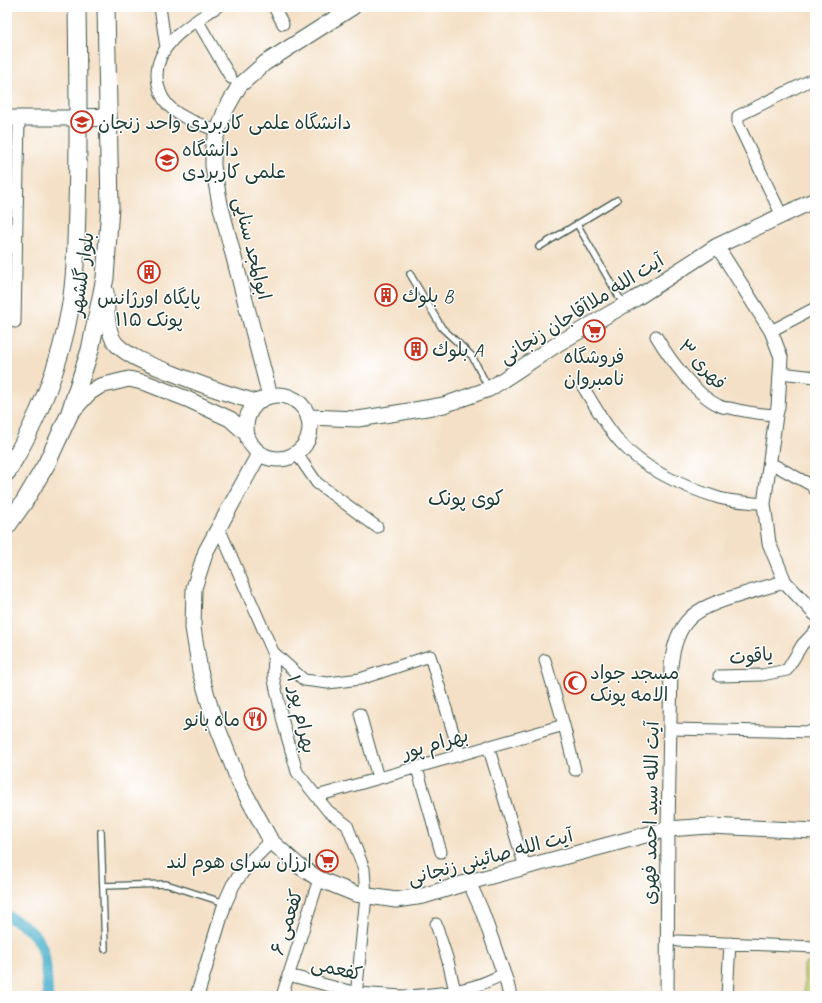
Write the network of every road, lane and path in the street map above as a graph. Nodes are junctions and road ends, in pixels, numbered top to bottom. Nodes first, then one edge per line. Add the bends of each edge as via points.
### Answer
1 (77, 7) edge
2 (106, 7) edge
3 (160, 7) edge
4 (217, 7) edge
5 (274, 7) edge
6 (353, 7) edge
7 (333, 12) edge
8 (197, 20) junction
9 (283, 24) dead end
10 (166, 48) junction
11 (231, 78) dead end
12 (815, 78) edge
13 (108, 117) junction
14 (13, 118) edge
15 (79, 118) junction
16 (217, 131) junction
17 (617, 200) dead end
18 (815, 200) edge
19 (782, 216) junction
20 (577, 224) junction
21 (717, 246) junction
22 (539, 247) dead end
23 (410, 274) dead end
24 (105, 278) junction
25 (626, 304) junction
26 (815, 308) edge
27 (15, 322) dead end
28 (771, 330) junction
29 (656, 336) dead end
30 (781, 373) junction
31 (815, 377) edge
32 (583, 387) dead end
33 (489, 389) junction
34 (263, 399) junction
35 (69, 415) junction
36 (776, 415) junction
37 (308, 417) junction
38 (246, 433) junction
39 (259, 454) junction
40 (297, 454) junction
41 (776, 466) dead end
42 (7, 472) edge
43 (815, 490) edge
44 (764, 504) junction
45 (7, 526) edge
46 (377, 527) dead end
47 (219, 528) junction
48 (785, 582) junction
49 (815, 614) edge
50 (815, 631) edge
51 (272, 652) junction
52 (545, 660) dead end
53 (719, 676) dead end
54 (360, 714) dead end
55 (564, 725) junction
56 (670, 729) junction
57 (815, 732) edge
58 (488, 746) junction
59 (460, 754) junction
60 (416, 768) junction
61 (575, 770) dead end
62 (378, 778) junction
63 (317, 796) junction
64 (668, 828) junction
65 (815, 831) edge
66 (101, 832) dead end
67 (271, 841) junction
68 (441, 852) dead end
69 (525, 867) junction
70 (319, 879) junction
71 (469, 882) junction
72 (103, 886) junction
73 (366, 896) junction
74 (225, 903) junction
75 (436, 924) dead end
76 (678, 941) dead end
77 (730, 943) junction
78 (815, 947) edge
79 (105, 949) dead end
80 (504, 974) junction
81 (288, 975) junction
82 (455, 991) junction
83 (357, 994) edge
84 (428, 995) edge
85 (197, 996) edge
86 (282, 996) edge
87 (402, 996) edge
88 (510, 996) edge
89 (667, 996) edge
90 (727, 996) edge

1 - 15 main road, بلوار گلشهر
2 - 13 main road, بلوار گلشهر
3 - 10 street
4 - 8 street
5 - 9 street
6 - 7 main road, ابوالمجد سنایی
7 - 16 main road, ابوالمجد سنایی via 239,86
8 - 10 street
8 - 11 street
10 - 16 street via 159,60 157,78 161,97 174,110
12 - 19 street via 738,116 738,124
13 - 15 main road
13 - 24 main road, بلوار گلشهر via 110,207
14 - 15 main road
14 - 27 street
15 - 42 main road, بلوار گلشهر via 75,262 70,309 60,351 37,416
16 - 34 main road, ابوالمجد سنایی via 213,145 220,204
17 - 20 lane
18 - 19 main road, آیت الله ملاآقاجان زنجانی
19 - 21 main road, آیت الله ملاآقاجان زنجانی
20 - 22 lane
20 - 25 lane via 619,297
21 - 25 main road, آیت الله ملاآقاجان زنجانی
21 - 28 street
23 - 33 lane via 442,328 472,356
24 - 34 main road via 110,330 117,345 146,363 238,397
24 - 35 main road, بلوار گلشهر via 90,350
25 - 33 main road, آیت الله ملاآقاجان زنجانی via 559,343
26 - 28 street
28 - 30 street via 781,357
29 - 36 street, فهری ۳ via 684,375 718,406 750,413
30 - 31 street
30 - 36 street
32 - 44 street via 620,443 637,459 672,480 720,498
33 - 37 main road, آیت الله ملاآقاجان زنجانی via 444,405 358,419
34 - 37 main road via 278,395 293,399 305,410
34 - 38 main road via 247,416
35 - 38 main road via 89,393 100,386 129,379 186,399 230,420
35 - 45 main road, بلوار گلشهر via 47,463
36 - 44 street
37 - 40 main road via 310,430 306,443
38 - 39 main road via 248,441
39 - 40 main road via 266,458 282,460
39 - 47 main road, آیت الله صائینی زنجانی
40 - 46 street via 317,483
41 - 43 street via 811,485
44 - 48 street via 769,543
47 - 51 street, بهرام پور ۱
47 - 67 main road, آیت الله صائینی زنجانی via 206,551 194,588 192,628 200,671 212,713 239,782
48 - 49 street
48 - 56 street, آیت الله سید احمد فهری via 714,603 699,610 687,621 678,635 673,650
50 - 53 street, یاقوت via 802,645 787,670 762,675
51 - 59 street via 304,680 328,683 360,679 430,656
51 - 63 street, بهرام پور ۱ via 274,680 297,772
52 - 55 street
54 - 62 street
55 - 58 street, بهرام پور
55 - 61 street
56 - 57 street
56 - 64 street, آیت الله سید احمد فهری
58 - 59 street, بهرام پور
58 - 69 street
59 - 60 street, بهرام پور
60 - 62 street, بهرام پور
60 - 68 street
62 - 63 street, بهرام پور
63 - 73 street, بهرام پور ۱ via 328,811 347,825 364,869
64 - 65 main road, آیت الله صائینی زنجانی via 709,826
64 - 69 main road, آیت الله صائینی زنجانی
64 - 89 street, آیت الله سید احمد فهری
66 - 72 lane
67 - 70 main road, آیت الله صائینی زنجانی via 299,866
67 - 74 street via 248,864 233,885
69 - 71 main road, آیت الله صائینی زنجانی
70 - 73 main road, آیت الله صائینی زنجانی
70 - 81 street, کفعمی ۶
71 - 73 main road, آیت الله صائینی زنجانی via 423,896 396,900
71 - 80 street
72 - 74 lane via 166,884
72 - 79 lane
73 - 83 street, بهرام پور ۱
74 - 85 street
75 - 82 street
76 - 77 street
77 - 78 street
77 - 90 street
80 - 82 street, کفعمی
80 - 88 street
81 - 83 street, کفعمی
81 - 86 street, کفعمی ۶
82 - 84 street, کفعمی
83 - 87 street, کفعمی
84 - 87 street, کفعمی

